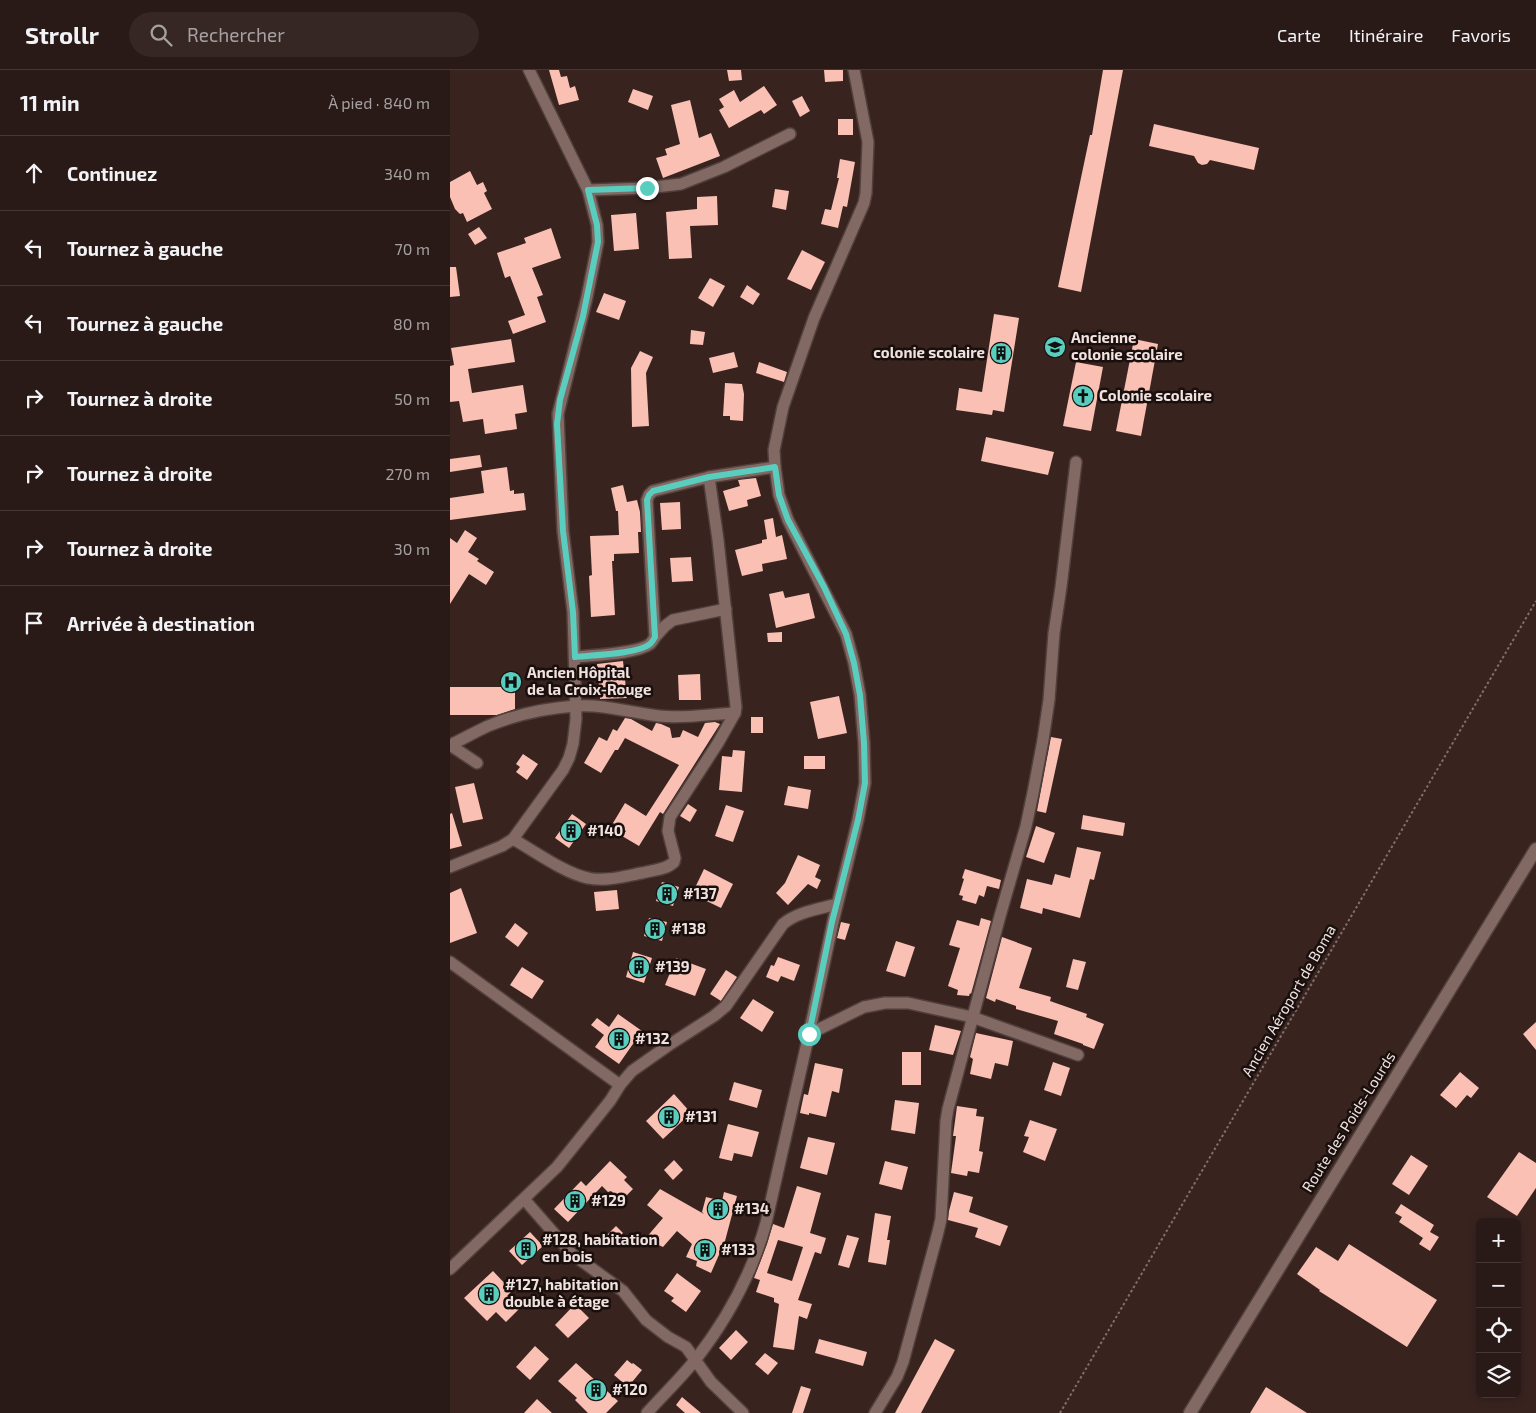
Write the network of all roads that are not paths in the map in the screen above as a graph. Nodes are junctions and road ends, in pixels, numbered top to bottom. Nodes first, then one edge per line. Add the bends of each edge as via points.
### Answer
1 (529, 70) edge
2 (854, 70) edge
3 (790, 134) dead end
4 (588, 190) junction
5 (1076, 462) dead end
6 (775, 467) junction
7 (709, 477) junction
8 (726, 609) junction
9 (655, 637) junction
10 (575, 657) junction
11 (576, 706) junction
12 (735, 713) junction
13 (450, 745) edge
14 (477, 763) dead end
15 (513, 839) junction
16 (1536, 848) edge
17 (450, 867) edge
18 (837, 904) junction
19 (450, 962) edge
20 (972, 1017) junction
21 (809, 1034) junction
22 (1078, 1055) dead end
23 (620, 1085) junction
24 (524, 1199) junction
25 (450, 1269) edge
26 (695, 1360) junction
27 (647, 1413) edge
28 (744, 1413) edge
29 (875, 1413) edge
30 (1190, 1413) edge

1 - 4 street
2 - 6 street via 868,142 866,193 814,318 783,407 776,434
3 - 4 street via 681,184
4 - 10 street via 598,242 558,419 563,531
5 - 20 street via 1043,740 1026,826
6 - 7 street
6 - 18 street via 779,495 788,520 846,634 860,695 865,783
7 - 8 street
7 - 9 street via 653,491 647,500
8 - 9 street via 673,620
8 - 12 street
9 - 10 street via 644,647 630,651
10 - 11 street
11 - 12 street via 675,717
11 - 13 street via 503,721
11 - 15 street via 570,758
12 - 15 street via 670,817 668,831 675,858 671,865 625,876 590,879 575,875
13 - 14 street
15 - 17 street
16 - 30 street, Route des Poids-Lourds
18 - 21 street
18 - 23 street via 789,919 783,924 726,1006 632,1071
19 - 23 street
20 - 21 street via 908,1003 886,1003 864,1008
20 - 22 street
20 - 29 street via 946,1115 938,1232 903,1362
21 - 26 street via 759,1249 719,1328
23 - 24 street via 557,1168
24 - 25 street
24 - 26 street via 572,1254 623,1291 646,1320 686,1347
26 - 27 street
26 - 28 street via 711,1382

